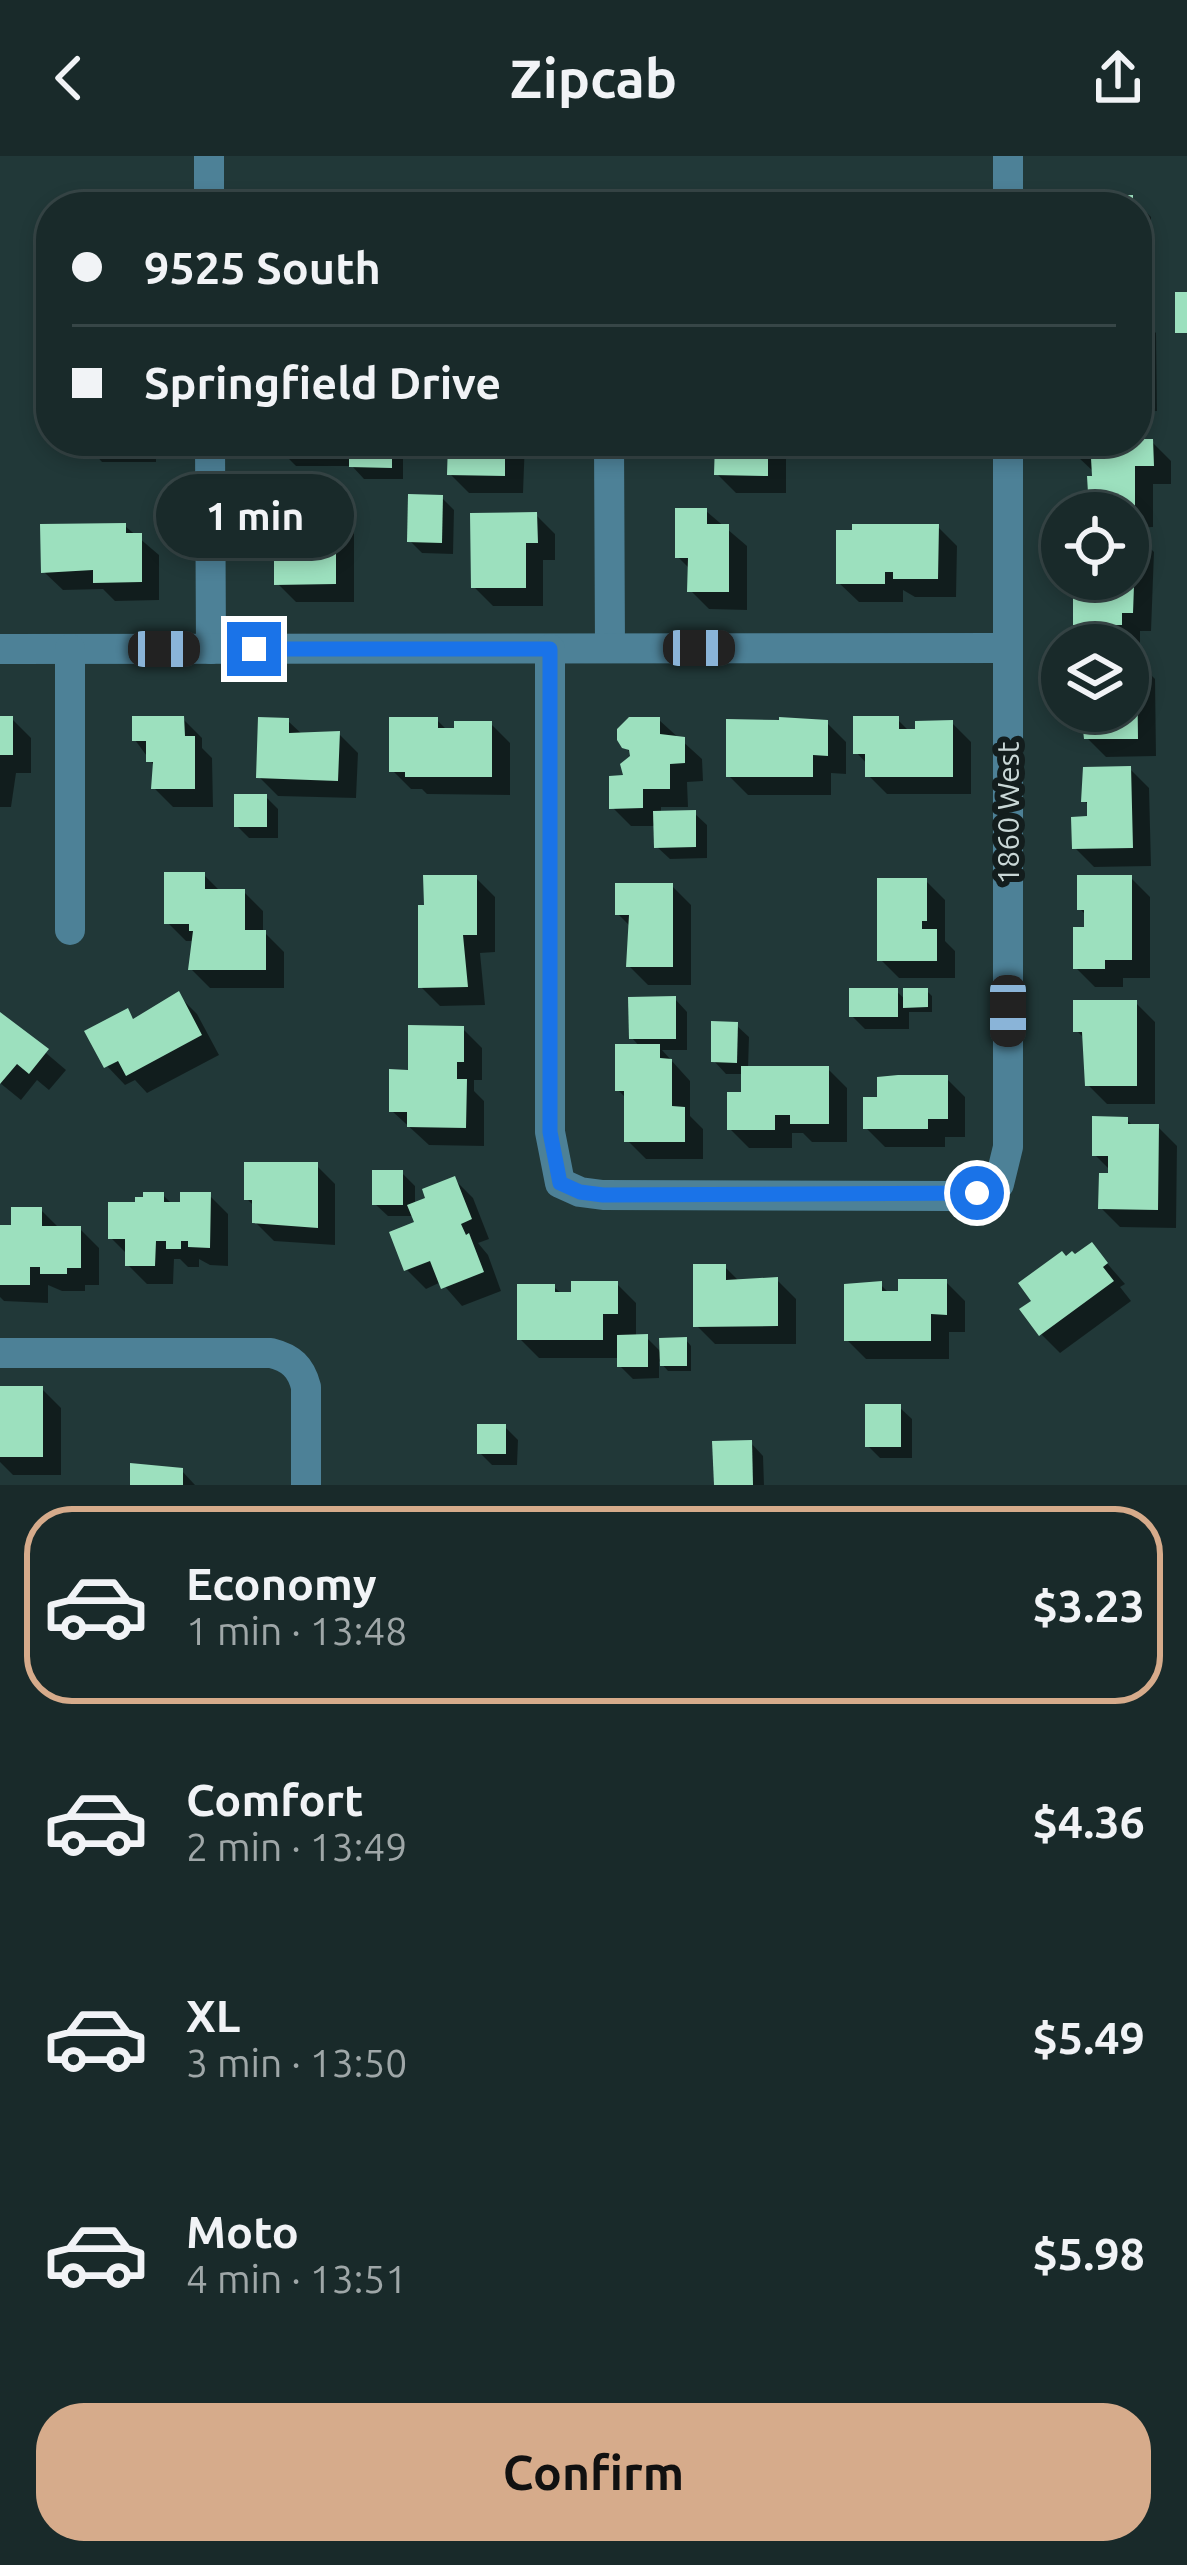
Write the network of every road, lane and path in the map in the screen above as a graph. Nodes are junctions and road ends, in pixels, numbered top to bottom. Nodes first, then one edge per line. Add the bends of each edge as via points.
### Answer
1 (209, 156) edge
2 (1008, 156) edge
3 (209, 192) edge
4 (1008, 192) edge
5 (210, 456) edge
6 (609, 456) edge
7 (1008, 456) edge
8 (610, 648) junction
9 (1008, 648) junction
10 (0, 649) edge
11 (70, 649) junction
12 (211, 649) junction
13 (550, 649) junction
14 (70, 931) dead end
15 (0, 1353) edge
16 (306, 1485) edge

1 - 3 street
2 - 4 street
5 - 12 street
6 - 8 street
7 - 9 street, 1860 West
8 - 9 street
8 - 13 street
9 - 13 street, 1860 West via 1008,1147 998,1184 954,1196 603,1195 560,1183 550,1132
10 - 11 street
11 - 12 street
11 - 14 street
12 - 13 street
15 - 16 street via 272,1353 295,1363 306,1387

